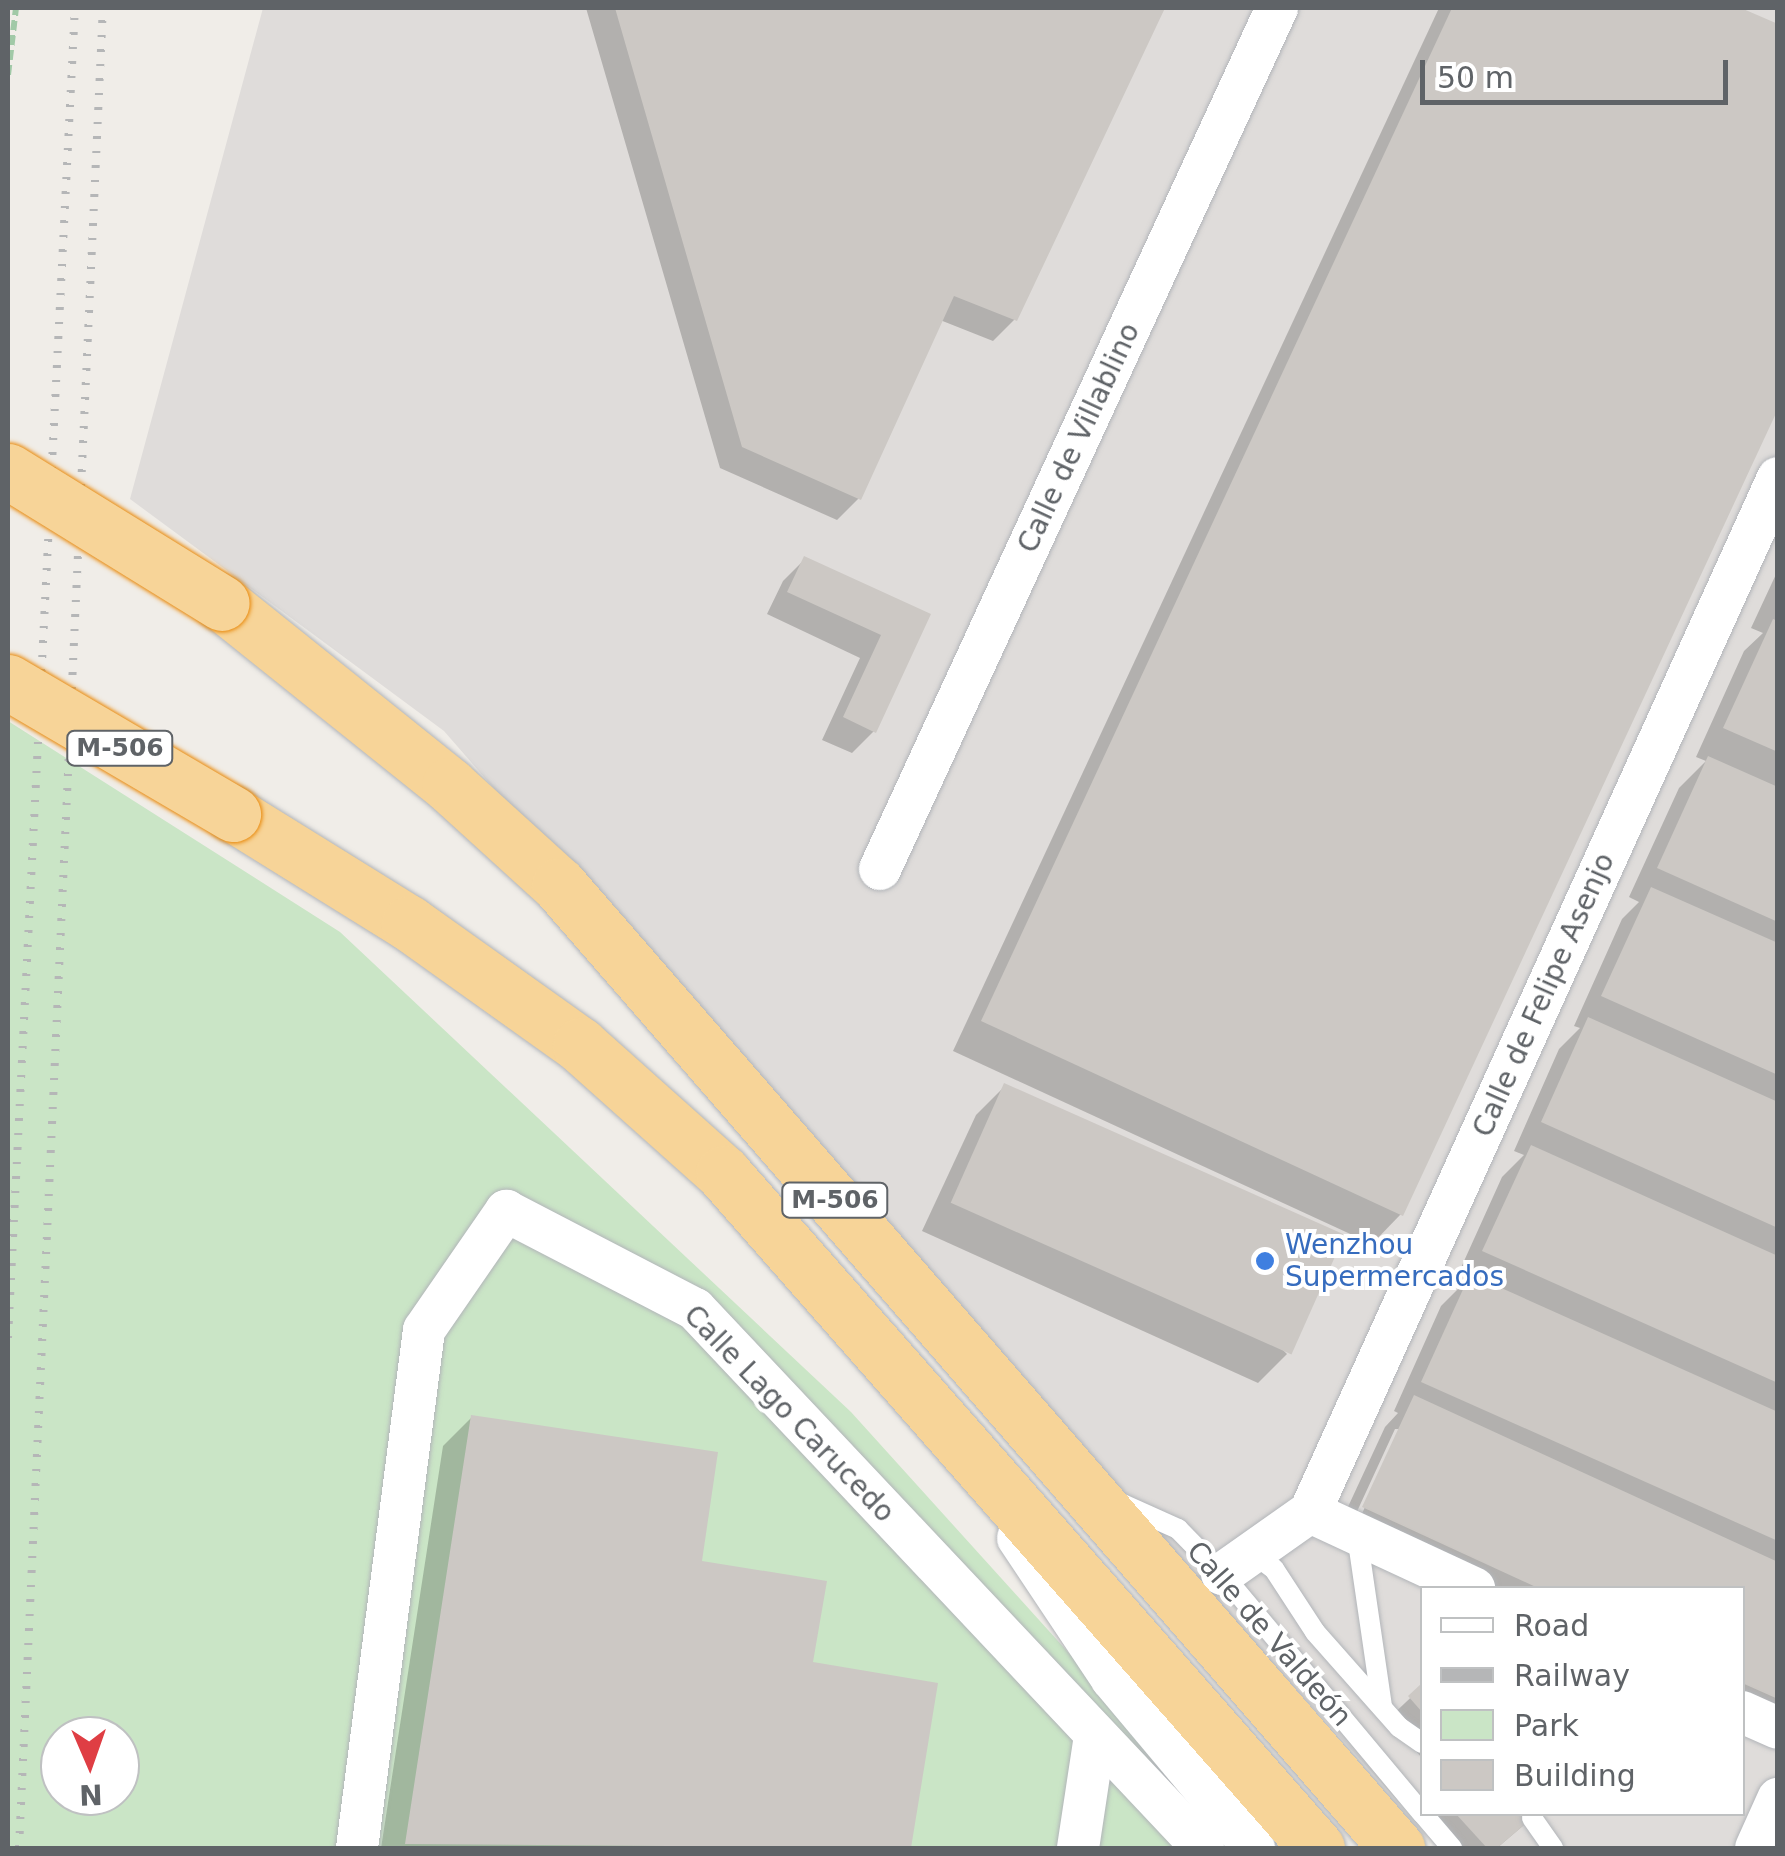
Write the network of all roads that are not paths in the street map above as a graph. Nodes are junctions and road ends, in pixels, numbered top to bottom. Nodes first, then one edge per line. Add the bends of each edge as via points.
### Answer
1 (1277, 8) edge
2 (8, 471) edge
3 (1778, 478) edge
4 (8, 682) edge
5 (880, 869) dead end
6 (921, 1392) junction
7 (1090, 1490) junction
8 (1310, 1512) junction
9 (1357, 1535) junction
10 (1237, 1563) junction
11 (1470, 1586) edge
12 (1382, 1708) junction
13 (1745, 1713) edge
14 (1778, 1728) edge
15 (1095, 1735) junction
16 (1420, 1741) edge
17 (1778, 1799) edge
18 (1420, 1809) edge
19 (1425, 1816) edge
20 (1532, 1818) dead end
21 (358, 1848) edge
22 (1078, 1848) edge
23 (1202, 1848) edge
24 (1254, 1848) edge
25 (1317, 1848) edge
26 (1397, 1848) edge
27 (1452, 1848) edge
28 (1553, 1848) edge
29 (1756, 1848) edge

1 - 5 street, Calle de Villablino
2 - 7 highway, M-506, bridge via 222,603 449,785 559,885
3 - 8 street, Calle de Felipe Asenjo
4 - 6 highway, M-506, bridge via 409,923 580,1045 723,1173
6 - 24 street via 1112,1680
6 - 25 highway, M-506
7 - 10 lane, Calle de Valdeón
7 - 26 highway, M-506
8 - 9 street
8 - 10 street
9 - 11 street
9 - 12 lane, Calle de Valdeón
10 - 12 lane, Calle de Valdeón via 1274,1569 1315,1632
10 - 18 lane, Calle de Valdeón
12 - 16 lane, Calle de Valdeón
13 - 14 street
15 - 21 street, Calle Lago Carucedo via 695,1309 506,1211 424,1330
15 - 22 street
15 - 23 street, Calle Lago Carucedo
17 - 29 street
19 - 27 lane, Calle de Valdeón
20 - 28 lane

